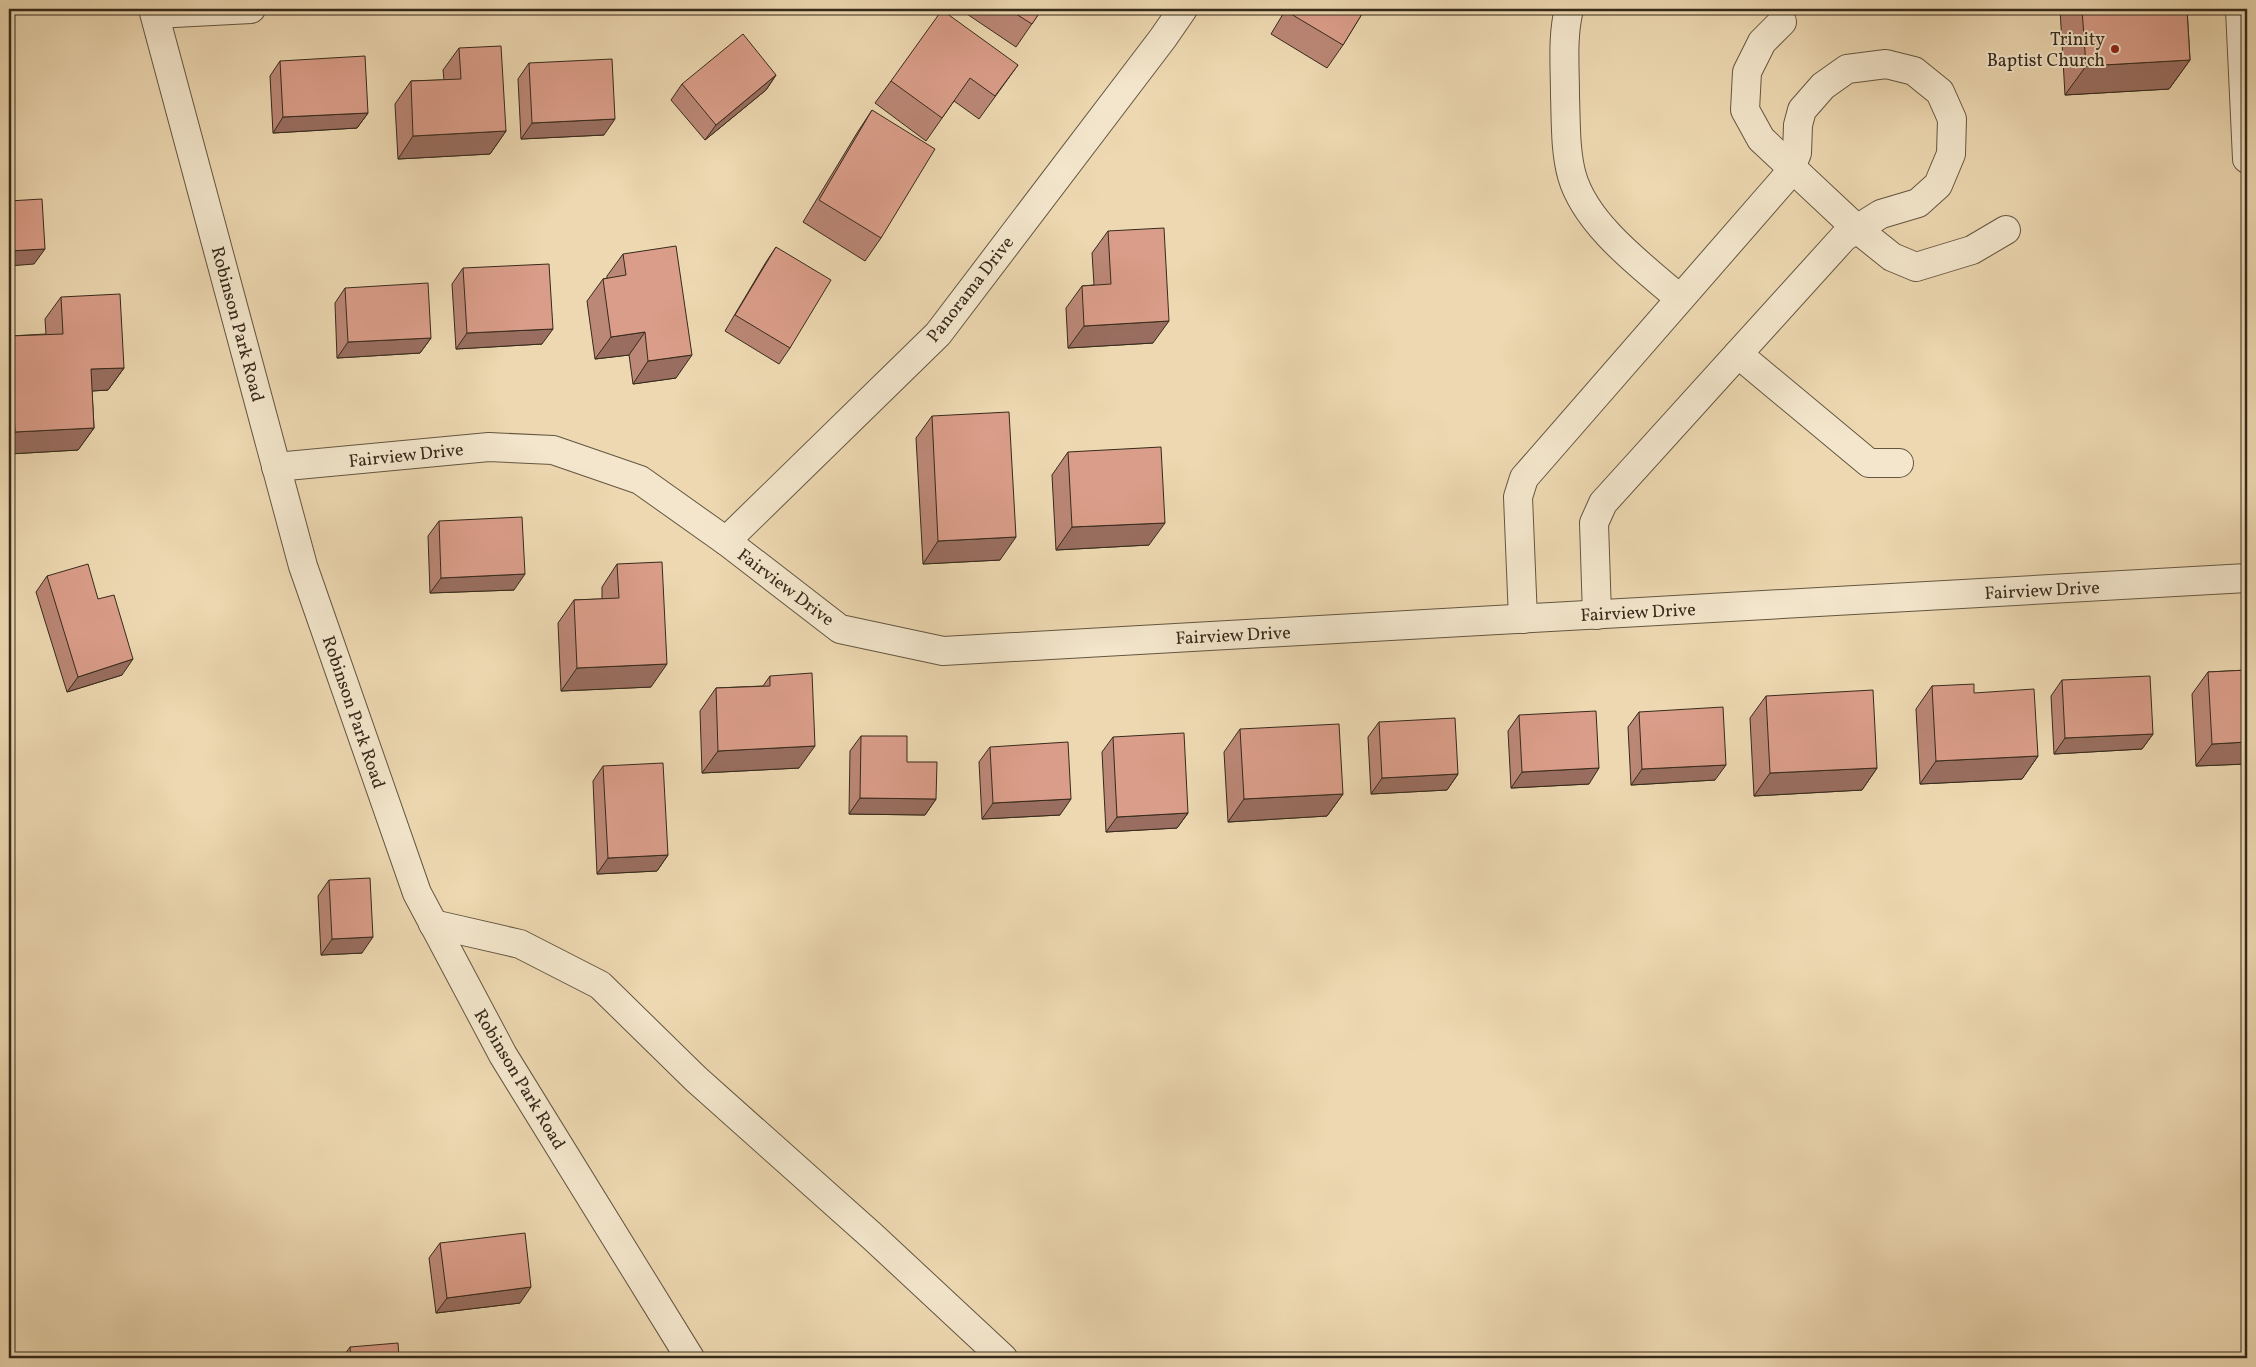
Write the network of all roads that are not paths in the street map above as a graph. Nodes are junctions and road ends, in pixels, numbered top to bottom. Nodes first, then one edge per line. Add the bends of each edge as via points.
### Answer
1 (251, 9) edge
2 (1182, 9) edge
3 (1569, 9) edge
4 (2240, 9) edge
5 (154, 11) edge
6 (1782, 22) dead end
7 (2245, 66) edge
8 (2247, 159) edge
9 (1791, 166) junction
10 (1857, 229) junction
11 (2006, 230) dead end
12 (1679, 298) junction
13 (1738, 354) junction
14 (1899, 463) dead end
15 (276, 467) junction
16 (726, 541) junction
17 (2247, 578) edge
18 (1597, 615) junction
19 (1523, 619) junction
20 (433, 924) junction
21 (690, 1358) edge
22 (1003, 1358) edge

1 - 5 street
2 - 16 street, Panorama Drive via 938,334
3 - 12 street via 1564,29 1566,127 1572,176 1587,207 1621,247
4 - 7 street
5 - 15 street, Robinson Park Road
6 - 9 street via 1762,42 1747,72 1745,110 1761,139
7 - 8 street
9 - 10 street
9 - 10 street via 1797,153 1802,110 1823,86 1847,69 1886,64 1914,71 1940,92 1952,120 1951,154 1938,185 1918,203 1881,214
9 - 12 street via 1788,174
10 - 11 street via 1892,257 1916,267 1972,250
10 - 13 street via 1844,237
12 - 19 street via 1524,478 1518,497
13 - 14 street via 1869,463
13 - 18 street via 1603,503 1594,523
15 - 16 street, Fairview Drive via 489,447 553,450 640,480
15 - 20 street, Robinson Park Road via 303,566 414,884
16 - 19 street, Fairview Drive via 840,629 943,651
17 - 18 street, Fairview Drive
18 - 19 street, Fairview Drive
20 - 21 street, Robinson Park Road via 503,1055
20 - 22 street via 520,944 600,985 696,1079

